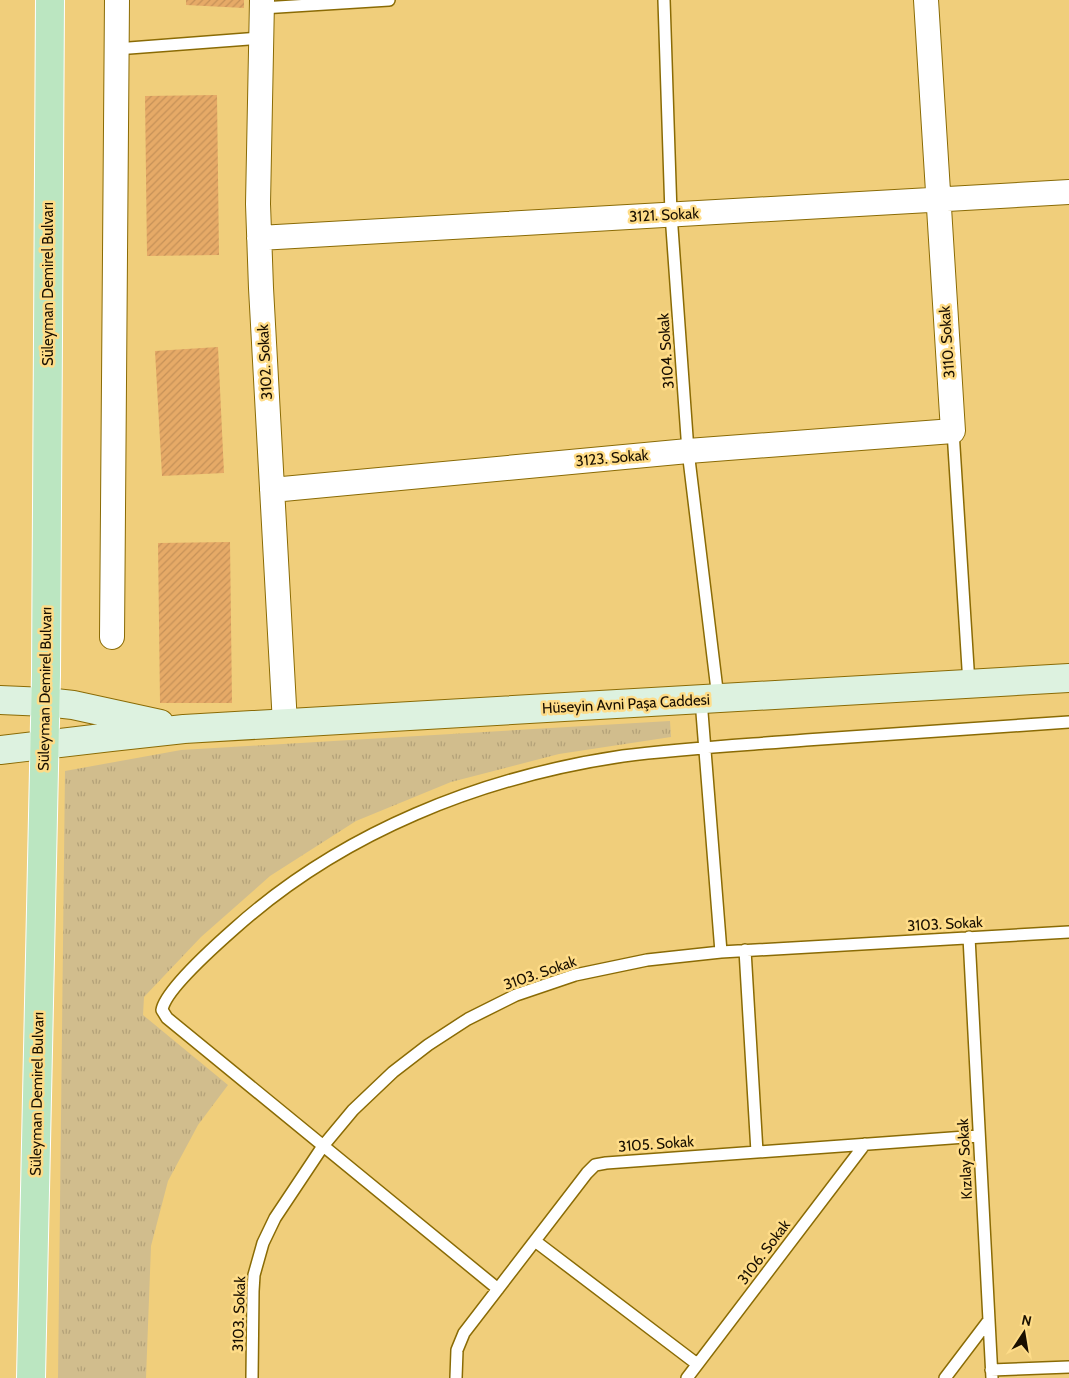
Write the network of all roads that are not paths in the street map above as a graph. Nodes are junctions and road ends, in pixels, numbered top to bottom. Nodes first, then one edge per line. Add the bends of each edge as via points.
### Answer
1 (50, 0) edge
2 (117, 0) edge
3 (389, 0) edge
4 (664, 0) edge
5 (926, 0) edge
6 (262, 4) edge
7 (261, 38) junction
8 (116, 49) junction
9 (1069, 192) edge
10 (938, 199) junction
11 (671, 214) junction
12 (259, 238) junction
13 (953, 431) junction
14 (688, 450) junction
15 (272, 490) junction
16 (112, 637) dead end
17 (1069, 678) edge
18 (969, 684) junction
19 (709, 699) junction
20 (0, 700) edge
21 (46, 702) junction
22 (1069, 722) edge
23 (285, 724) junction
24 (184, 730) junction
25 (45, 744) junction
26 (704, 748) junction
27 (0, 750) edge
28 (1069, 932) edge
29 (969, 938) junction
30 (745, 950) junction
31 (721, 952) junction
32 (979, 1136) junction
33 (865, 1144) junction
34 (323, 1146) junction
35 (757, 1152) junction
36 (535, 1241) junction
37 (498, 1289) junction
38 (989, 1320) junction
39 (697, 1364) junction
40 (1069, 1367) edge
41 (991, 1374) edge
42 (32, 1378) edge
43 (252, 1378) edge
44 (456, 1378) edge
45 (687, 1378) edge
46 (945, 1378) edge

1 - 21 main road, Süleyman Demirel Bulvarı
2 - 8 street
3 - 6 lane
4 - 11 lane, 3104. Sokak
5 - 10 street, 3110. Sokak
6 - 7 street, 3102. Sokak
7 - 8 lane
7 - 12 street, 3102. Sokak
8 - 16 street
9 - 10 street, 3121. Sokak
10 - 11 street, 3121. Sokak
10 - 13 street, 3110. Sokak
11 - 12 street, 3121. Sokak
11 - 14 lane, 3104. Sokak
12 - 15 street, 3102. Sokak
13 - 14 street, 3123. Sokak
13 - 18 lane, 3110. Sokak
14 - 15 street, 3123. Sokak
14 - 19 lane, 3104. Sokak
15 - 23 street, 3102. Sokak
17 - 18 main road, Hüseyin Avni Paşa Caddesi
18 - 19 main road, Hüseyin Avni Paşa Caddesi
19 - 23 main road, Hüseyin Avni Paşa Caddesi
19 - 26 lane, 3104. Sokak
20 - 21 main road, Hüseyin Avni Paşa Caddesi
21 - 24 main road, Hüseyin Avni Paşa Caddesi via 99,710
21 - 25 main road, Süleyman Demirel Bulvarı
22 - 26 lane
23 - 24 main road, Hüseyin Avni Paşa Caddesi
24 - 25 main road, Hüseyin Avni Paşa Caddesi
25 - 27 main road, Hüseyin Avni Paşa Caddesi
25 - 42 main road, Süleyman Demirel Bulvarı
26 - 31 lane, 3104. Sokak
26 - 34 lane via 624,756 559,768 510,780 410,816 365,837 289,884 250,914 188,973 163,1004 162,1010 167,1018
28 - 29 lane, 3103. Sokak
29 - 30 lane, 3103. Sokak
29 - 32 lane, Kızılay Sokak
30 - 31 lane, 3103. Sokak
30 - 35 lane
31 - 34 lane, 3103. Sokak via 647,960 576,975 516,996 468,1019 392,1072 353,1110
32 - 33 lane, 3105. Sokak
32 - 38 lane, Kızılay Sokak
33 - 35 lane, 3105. Sokak
33 - 39 lane, 3106. Sokak
34 - 37 lane
34 - 43 lane, 3103. Sokak via 275,1218 258,1259 252,1290
35 - 36 lane, 3105. Sokak via 595,1165
36 - 37 lane, 3105. Sokak
36 - 39 lane
37 - 44 lane, 3105. Sokak via 461,1338
38 - 41 lane, Kızılay Sokak
38 - 46 lane
39 - 45 lane, 3106. Sokak
40 - 41 lane

